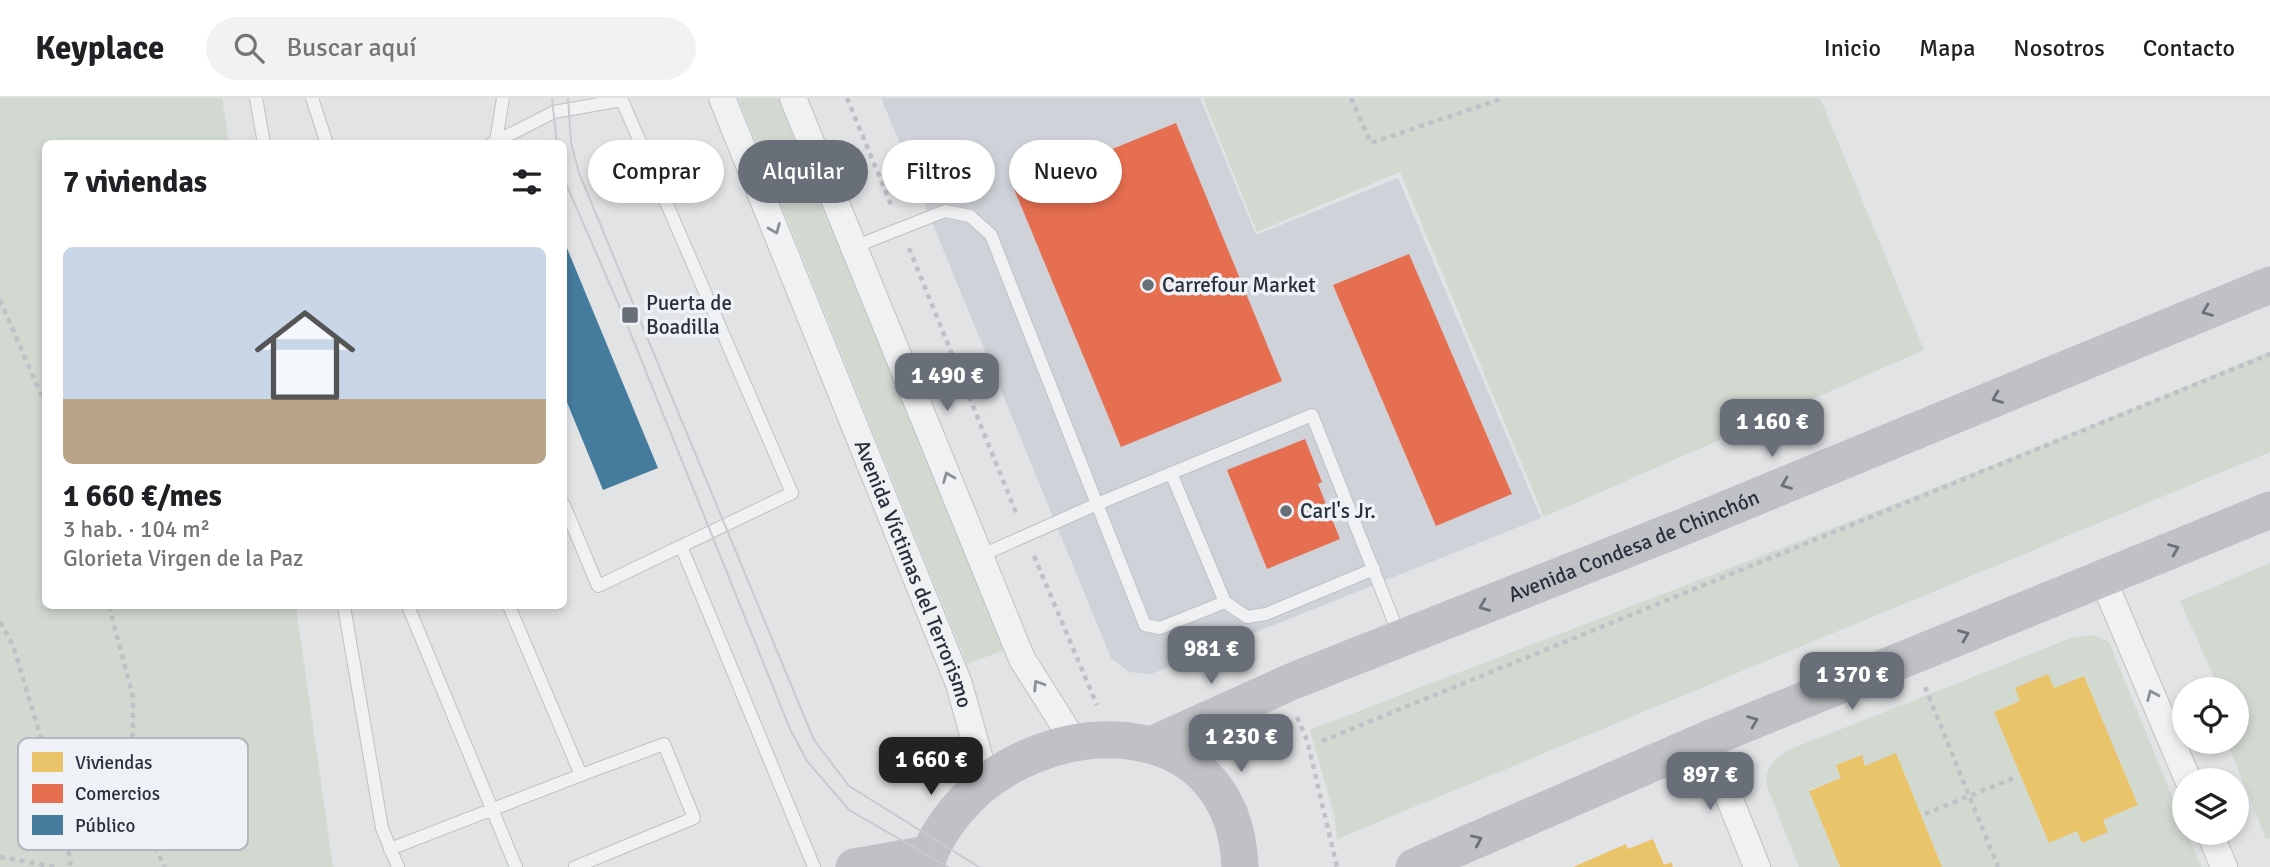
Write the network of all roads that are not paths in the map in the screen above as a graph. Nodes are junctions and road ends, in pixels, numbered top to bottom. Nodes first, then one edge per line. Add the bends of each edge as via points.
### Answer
1 (256, 98) edge
2 (312, 98) edge
3 (503, 98) edge
4 (722, 98) edge
5 (793, 98) edge
6 (622, 99) edge
7 (263, 140) edge
8 (326, 140) edge
9 (494, 140) edge
10 (498, 140) edge
11 (854, 247) junction
12 (2270, 285) edge
13 (1171, 473) junction
14 (1097, 504) junction
15 (2270, 510) edge
16 (567, 512) edge
17 (681, 546) junction
18 (980, 556) junction
19 (1374, 569) junction
20 (2102, 578) junction
21 (1225, 602) junction
22 (345, 609) edge
23 (409, 609) edge
24 (510, 609) edge
25 (1401, 638) junction
26 (1706, 740) junction
27 (1074, 743) junction
28 (1153, 744) junction
29 (2183, 768) edge
30 (581, 775) junction
31 (986, 781) junction
32 (491, 813) junction
33 (2215, 845) edge
34 (390, 849) junction
35 (927, 861) edge
36 (398, 867) edge
37 (516, 867) edge
38 (575, 867) edge
39 (814, 867) edge
40 (854, 867) edge
41 (1240, 867) edge
42 (1414, 867) edge
43 (1757, 867) edge
44 (2224, 867) edge

1 - 7 lane
2 - 8 lane
3 - 9 lane
4 -> 31 street, Avenida Víctimas del Terrorismo via 960,684
5 - 11 street
6 - 10 lane via 554,112
6 - 17 lane via 792,494
11 - 14 lane via 944,211 970,216 991,235
18 -> 11 street
12 -> 25 street, Avenida Condesa de Chinchón via 1684,527
13 - 14 lane
13 - 19 lane via 1312,415
13 - 21 lane
14 - 18 lane
14 - 21 lane via 1145,625 1160,628
20 -> 15 street
16 - 17 lane via 598,586
17 - 39 lane
27 -> 18 street via 1022,659
19 - 21 lane via 1266,614 1247,617
19 - 25 lane
26 -> 20 street
29 -> 20 street
22 - 34 lane via 382,828
23 - 32 lane
24 - 30 lane
25 - 28 street, Avenida Condesa de Chinchón
42 -> 26 street
26 - 43 street
27 - 28 street
27 - 31 street via 1037,752
28 - 41 street via 1181,755 1214,784 1230,816
30 - 32 lane
30 - 38 lane via 664,744 694,818
31 - 35 street via 946,824
32 - 34 lane
32 - 37 lane
33 - 44 street
34 - 36 lane
35 - 40 street

